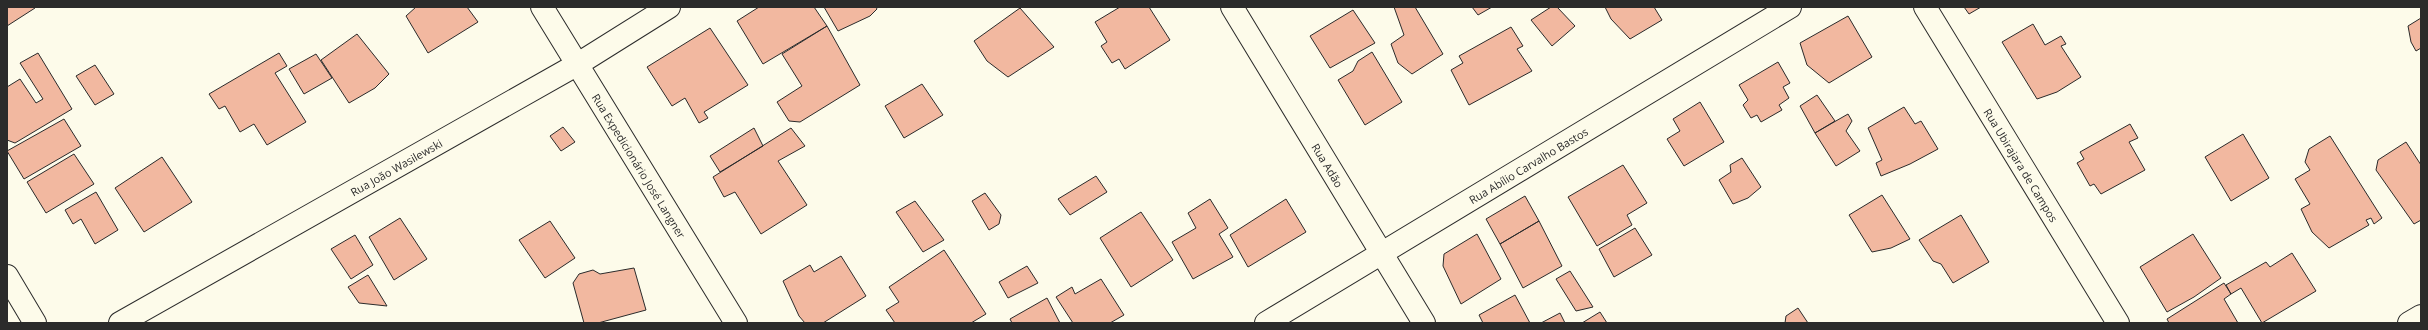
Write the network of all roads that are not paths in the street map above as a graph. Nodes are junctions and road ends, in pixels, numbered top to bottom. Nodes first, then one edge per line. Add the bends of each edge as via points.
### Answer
1 (542, 7) edge
2 (669, 7) edge
3 (1232, 7) edge
4 (1790, 7) edge
5 (1925, 7) edge
6 (578, 64) junction
7 (1381, 253) junction
8 (7, 276) edge
9 (2421, 316) edge
10 (35, 323) edge
11 (120, 323) edge
12 (736, 323) edge
13 (1266, 323) edge
14 (1424, 323) edge
15 (2118, 323) edge
16 (2409, 323) edge

1 - 6 street, Rua Expedicionário José Langner
2 - 6 street, Rua João Wasilewski
3 - 7 street, Rua Adão
4 - 7 street, Rua Abílio Carvalho Bastos
5 - 15 street, Rua Ubirajara de Campos
6 - 11 street, Rua João Wasilewski
6 - 12 street, Rua Expedicionário José Langner
7 - 13 street, Rua Abílio Carvalho Bastos
7 - 14 street, Rua Adão
8 - 10 street
9 - 16 street

